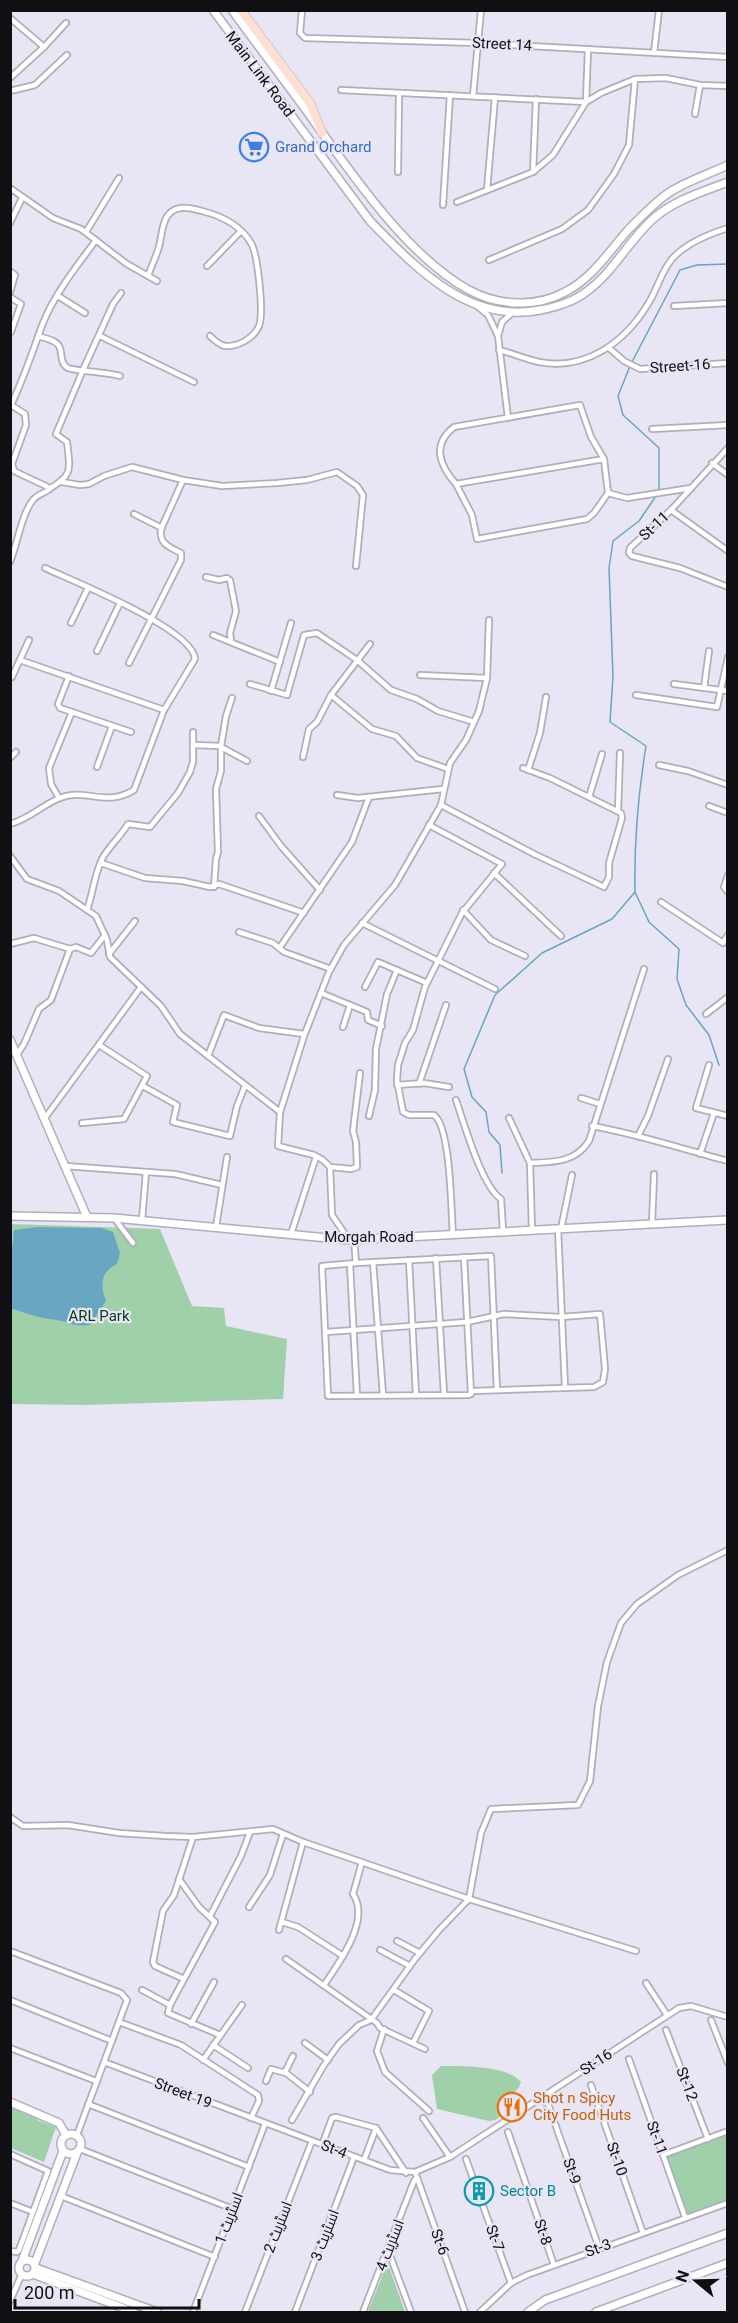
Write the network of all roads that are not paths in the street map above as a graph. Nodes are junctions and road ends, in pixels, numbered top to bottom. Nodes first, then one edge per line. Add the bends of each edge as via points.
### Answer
1 (213, 10) edge
2 (232, 10) edge
3 (241, 10) edge
4 (302, 10) edge
5 (481, 10) edge
6 (659, 10) edge
7 (10, 18) edge
8 (66, 23) dead end
9 (478, 43) junction
10 (45, 47) junction
11 (588, 49) junction
12 (654, 53) junction
13 (67, 55) dead end
14 (728, 57) edge
15 (10, 78) edge
16 (635, 79) junction
17 (700, 85) junction
18 (728, 86) edge
19 (10, 90) edge
20 (340, 90) dead end
21 (399, 93) junction
22 (450, 95) junction
23 (473, 96) junction
24 (495, 98) junction
25 (536, 99) junction
26 (586, 102) junction
27 (695, 114) dead end
28 (322, 133) junction
29 (728, 165) edge
30 (398, 172) dead end
31 (533, 172) junction
32 (119, 178) dead end
33 (728, 182) edge
34 (10, 188) edge
35 (487, 190) junction
36 (669, 193) junction
37 (22, 198) junction
38 (457, 202) dead end
39 (674, 203) junction
40 (442, 205) dead end
41 (10, 223) edge
42 (728, 228) edge
43 (241, 231) junction
44 (86, 232) junction
45 (96, 240) junction
46 (489, 260) dead end
47 (207, 266) dead end
48 (10, 271) edge
49 (148, 276) junction
50 (157, 281) dead end
51 (10, 292) edge
52 (121, 293) dead end
53 (58, 296) junction
54 (10, 297) edge
55 (728, 303) edge
56 (674, 306) dead end
57 (478, 307) junction
58 (85, 313) dead end
59 (512, 313) junction
60 (11, 332) edge
61 (38, 336) junction
62 (100, 336) junction
63 (210, 336) dead end
64 (498, 336) junction
65 (609, 348) junction
66 (499, 350) junction
67 (728, 363) edge
68 (83, 370) junction
69 (120, 375) dead end
70 (194, 382) dead end
71 (508, 418) junction
72 (728, 425) edge
73 (652, 429) dead end
74 (728, 448) edge
75 (604, 459) junction
76 (712, 463) junction
77 (728, 475) edge
78 (183, 480) junction
79 (62, 482) junction
80 (456, 484) junction
81 (50, 488) junction
82 (691, 488) junction
83 (608, 493) junction
84 (671, 510) junction
85 (134, 514) dead end
86 (162, 528) junction
87 (728, 551) edge
88 (10, 562) edge
89 (356, 566) dead end
90 (45, 567) dead end
91 (206, 577) dead end
92 (728, 587) edge
93 (88, 588) junction
94 (120, 603) junction
95 (151, 618) junction
96 (489, 620) dead end
97 (291, 622) dead end
98 (71, 623) dead end
99 (213, 634) dead end
100 (29, 640) dead end
101 (231, 641) junction
102 (370, 644) dead end
103 (97, 651) dead end
104 (709, 651) dead end
105 (728, 657) edge
106 (20, 660) junction
107 (357, 660) junction
108 (280, 662) junction
109 (129, 663) dead end
110 (420, 675) dead end
111 (69, 676) junction
112 (12, 677) edge
113 (487, 678) junction
114 (250, 684) dead end
115 (674, 684) dead end
116 (704, 688) junction
117 (720, 689) junction
118 (271, 691) junction
119 (728, 691) edge
120 (331, 695) junction
121 (636, 695) dead end
122 (546, 697) dead end
123 (232, 698) dead end
124 (164, 710) junction
125 (72, 712) junction
126 (474, 722) junction
127 (112, 726) junction
128 (131, 732) dead end
129 (194, 732) dead end
130 (193, 745) junction
131 (221, 747) junction
132 (16, 752) dead end
133 (620, 753) dead end
134 (602, 754) dead end
135 (303, 757) dead end
136 (10, 758) edge
137 (247, 761) dead end
138 (659, 765) dead end
139 (97, 767) dead end
140 (448, 769) junction
141 (728, 785) edge
142 (443, 789) junction
143 (338, 795) dead end
144 (369, 797) junction
145 (589, 797) junction
146 (59, 798) junction
147 (441, 805) junction
148 (709, 806) dead end
149 (618, 811) junction
150 (728, 813) edge
151 (259, 816) dead end
152 (10, 824) edge
153 (429, 825) junction
154 (10, 855) edge
155 (101, 863) junction
156 (494, 873) junction
157 (728, 875) edge
158 (214, 887) junction
159 (320, 890) junction
160 (728, 892) edge
161 (661, 902) dead end
162 (87, 910) junction
163 (463, 910) junction
164 (304, 913) junction
165 (135, 921) dead end
166 (362, 924) junction
167 (239, 932) dead end
168 (105, 935) junction
169 (728, 935) edge
170 (561, 936) dead end
171 (10, 944) edge
172 (280, 947) junction
173 (70, 949) junction
174 (109, 954) junction
175 (525, 956) dead end
176 (438, 960) junction
177 (331, 969) junction
178 (644, 969) dead end
179 (397, 970) junction
180 (427, 983) junction
181 (141, 987) junction
182 (365, 987) dead end
183 (495, 989) dead end
184 (321, 993) junction
185 (728, 997) edge
186 (350, 1005) junction
187 (446, 1005) dead end
188 (706, 1014) dead end
189 (382, 1026) junction
190 (343, 1028) dead end
191 (304, 1034) junction
192 (10, 1040) edge
193 (99, 1045) junction
194 (18, 1053) junction
195 (208, 1056) junction
196 (668, 1059) dead end
197 (709, 1065) dead end
198 (360, 1072) dead end
199 (419, 1083) junction
200 (398, 1085) junction
201 (143, 1086) junction
202 (245, 1086) junction
203 (449, 1087) dead end
204 (580, 1098) dead end
205 (456, 1100) dead end
206 (600, 1104) junction
207 (279, 1112) junction
208 (714, 1113) junction
209 (369, 1116) dead end
210 (728, 1116) edge
211 (45, 1118) junction
212 (509, 1118) dead end
213 (82, 1123) dead end
214 (592, 1126) junction
215 (638, 1136) junction
216 (700, 1154) junction
217 (227, 1157) dead end
218 (316, 1157) junction
219 (728, 1161) edge
220 (530, 1163) junction
221 (66, 1166) junction
222 (330, 1167) junction
223 (146, 1172) junction
224 (654, 1174) dead end
225 (572, 1175) dead end
226 (222, 1185) junction
227 (10, 1216) edge
228 (87, 1217) junction
229 (114, 1218) junction
230 (728, 1220) edge
231 (141, 1221) junction
232 (652, 1224) junction
233 (216, 1227) junction
234 (559, 1229) junction
235 (532, 1230) junction
236 (503, 1232) junction
237 (291, 1234) junction
238 (453, 1235) junction
239 (352, 1239) junction
240 (132, 1243) dead end
241 (464, 1257) junction
242 (436, 1258) junction
243 (409, 1260) junction
244 (373, 1262) junction
245 (356, 1263) junction
246 (350, 1264) junction
247 (494, 1315) junction
248 (561, 1317) junction
249 (466, 1322) junction
250 (440, 1323) junction
251 (412, 1325) junction
252 (378, 1327) junction
253 (353, 1329) junction
254 (326, 1332) junction
255 (565, 1388) junction
256 (497, 1390) junction
257 (471, 1394) junction
258 (383, 1395) junction
259 (416, 1395) junction
260 (444, 1395) junction
261 (357, 1396) junction
262 (728, 1550) edge
263 (10, 1816) edge
264 (250, 1832) junction
265 (283, 1834) junction
266 (193, 1837) junction
267 (303, 1842) junction
268 (362, 1862) junction
269 (179, 1879) junction
270 (469, 1899) junction
271 (249, 1907) dead end
272 (210, 1916) junction
273 (282, 1922) junction
274 (279, 1930) dead end
275 (397, 1941) dead end
276 (380, 1950) dead end
277 (10, 1951) edge
278 (636, 1951) dead end
279 (420, 1953) junction
280 (343, 1956) junction
281 (286, 1959) dead end
282 (410, 1966) junction
283 (184, 1979) junction
284 (214, 1982) dead end
285 (646, 1983) dead end
286 (324, 1985) junction
287 (142, 1990) dead end
288 (394, 1990) junction
289 (10, 2000) edge
290 (170, 2005) junction
291 (242, 2005) dead end
292 (667, 2015) junction
293 (728, 2017) edge
294 (371, 2020) junction
295 (711, 2020) dead end
296 (119, 2022) junction
297 (191, 2024) junction
298 (384, 2029) junction
299 (666, 2030) dead end
300 (220, 2035) junction
301 (112, 2041) junction
302 (305, 2043) dead end
303 (412, 2043) junction
304 (213, 2045) junction
305 (10, 2048) edge
306 (425, 2049) dead end
307 (293, 2056) dead end
308 (630, 2059) dead end
309 (203, 2060) junction
310 (328, 2060) junction
311 (104, 2062) junction
312 (728, 2063) edge
313 (248, 2068) dead end
314 (286, 2073) junction
315 (96, 2081) junction
316 (266, 2081) dead end
317 (591, 2085) dead end
318 (309, 2091) junction
319 (540, 2099) junction
320 (10, 2102) edge
321 (88, 2104) junction
322 (429, 2110) dead end
323 (251, 2118) junction
324 (423, 2118) dead end
325 (292, 2120) dead end
326 (264, 2123) junction
327 (376, 2128) junction
328 (728, 2131) edge
329 (508, 2132) dead end
330 (66, 2135) junction
331 (76, 2135) junction
332 (708, 2139) junction
333 (312, 2141) junction
334 (322, 2145) junction
335 (63, 2151) junction
336 (79, 2151) junction
337 (10, 2154) edge
338 (663, 2155) junction
339 (354, 2157) junction
340 (450, 2157) junction
341 (466, 2158) dead end
342 (364, 2160) junction
343 (249, 2167) junction
344 (406, 2172) junction
345 (416, 2175) junction
346 (61, 2196) junction
347 (10, 2203) edge
348 (728, 2203) edge
349 (233, 2209) junction
350 (33, 2212) junction
351 (685, 2217) junction
352 (643, 2233) junction
353 (728, 2233) edge
354 (599, 2248) junction
355 (388, 2249) junction
356 (10, 2251) edge
357 (215, 2257) junction
358 (22, 2261) junction
359 (728, 2264) edge
360 (554, 2265) junction
361 (34, 2268) junction
362 (22, 2274) junction
363 (512, 2283) junction
364 (545, 2300) junction
365 (10, 2301) edge
366 (134, 2313) edge
367 (157, 2313) edge
368 (194, 2313) edge
369 (245, 2313) edge
370 (295, 2313) edge
371 (363, 2313) edge
372 (411, 2313) edge
373 (465, 2313) edge
374 (480, 2313) edge
375 (528, 2313) edge
376 (537, 2313) edge
377 (596, 2313) edge

1 - 57 street, Main Link Road via 370,221 446,290
2 - 28 street, Main Link Road
3 - 28 main road via 310,103
4 - 9 street, Street 14 via 300,33 305,38
5 - 9 street
6 - 12 street
7 - 10 street
8 - 10 street
9 - 11 street, Street 14
9 - 23 street
10 - 15 street
11 - 12 street, Street 14
11 - 26 street
12 - 14 street, Street 14
13 - 19 street via 35,85
16 - 17 street via 666,78
16 - 26 street
16 - 46 street via 629,145 588,210 562,229
17 - 18 street
17 - 27 street
20 - 21 street
21 - 22 street
21 - 30 street
22 - 23 street
22 - 40 street
23 - 24 street
24 - 25 street
24 - 35 street
25 - 26 street
25 - 31 street
26 - 31 street via 553,154
28 - 36 street, Main Link Road via 393,223 442,272 472,292 503,302 544,300 578,285 630,228
29 - 36 street, Main Link Road
31 - 35 street
32 - 44 street
33 - 39 street, Main Link Road
34 - 37 street
35 - 38 street
36 - 39 street
37 - 41 street
37 - 44 street via 53,218
39 - 59 street, Main Link Road via 654,218 586,293 551,308
42 - 65 street via 693,244 673,259 633,326
43 - 47 street
43 - 49 street via 215,215 186,207 174,209 165,219
43 - 63 street via 253,245 259,326 245,342 233,345 223,346
44 - 45 street
45 - 49 street
45 - 53 street
48 - 51 street via 15,274
49 - 50 street
52 - 62 street
53 - 58 street
53 - 61 street
54 - 60 street via 21,303
55 - 56 street
57 - 59 street, Main Link Road
57 - 64 street via 488,315
59 - 64 street via 502,322
61 - 68 street via 60,346 62,362 68,368
61 - 81 street via 11,405 25,414 26,426 12,464 14,471
62 - 68 street
62 - 70 street
64 - 66 street
65 - 66 street via 562,363 539,362
65 - 67 street, Street-16 via 640,369
66 - 71 street
68 - 69 street
68 - 79 street via 56,434 67,442 68,474
71 - 75 street via 580,405
71 - 80 street via 451,429 440,456 444,470
72 - 73 street
74 - 76 street, St-11
75 - 80 street
75 - 83 street
76 - 77 street
76 - 82 street, St-11
78 - 79 street via 132,467 90,484
78 - 86 street
78 - 89 street via 248,486 308,480 337,472 363,495
79 - 81 street
80 - 83 street via 472,515 477,539 586,519
81 - 88 street via 34,499 27,510
82 - 83 street via 627,498
82 - 84 street, St-11
84 - 87 street
84 - 92 street, St-11 via 629,553
85 - 86 street
86 - 95 street via 163,543 182,556
90 - 93 street
91 - 101 street via 230,580 236,611
93 - 94 street
93 - 98 street
94 - 95 street
94 - 103 street
95 - 109 street
95 - 124 street via 186,641 195,655
96 - 113 street
97 - 108 street
99 - 101 street
100 - 106 street
101 - 108 street
102 - 107 street
104 - 116 street
105 - 117 street
106 - 111 street
106 - 112 street
107 - 118 street via 317,633 306,633 287,695
107 - 120 street
107 - 126 street via 391,690
108 - 118 street
110 - 113 street
111 - 124 street
111 - 125 street via 58,704
113 - 126 street
114 - 118 street
115 - 116 street
116 - 117 street
117 - 119 street
117 - 121 street via 717,707
120 - 135 street via 309,729
120 - 140 street via 372,729 396,736 417,758
122 - 145 street via 540,733 525,769
123 - 131 street
124 - 146 street via 134,790 112,799 74,795
125 - 127 street
125 - 146 street via 49,768 51,784
126 - 140 street
127 - 128 street
127 - 139 street
129 - 130 street
130 - 131 street
130 - 155 street via 190,772 157,821 150,827 128,824
131 - 137 street
131 - 158 street via 216,789 219,852
132 - 136 street
133 - 149 street
134 - 145 street
138 - 141 street
140 - 142 street
142 - 144 street
142 - 147 street
143 - 144 street
144 - 159 street via 356,834
145 - 149 street
146 - 152 street
147 - 149 street via 604,887 622,818
147 - 153 street
148 - 150 street
151 - 159 street
153 - 156 street via 502,864
153 - 166 street via 394,885
154 - 162 street via 27,879 55,888
155 - 158 street via 137,876
155 - 162 street
156 - 163 street
156 - 170 street
157 - 160 street via 724,887
158 - 164 street via 219,884
159 - 164 street
161 - 169 street via 723,943
162 - 168 street via 96,916
163 - 175 street via 491,940
163 - 176 street
164 - 172 street
165 - 174 street
166 - 176 street
166 - 177 street
167 - 172 street
168 - 173 street via 91,953 76,947
168 - 174 street
171 - 173 street via 34,938
172 - 177 street via 284,952
173 - 194 street via 51,1000 39,1009
174 - 181 street
176 - 180 street
176 - 183 street
177 - 184 street
178 - 206 street
179 - 180 street
179 - 182 street via 378,962
179 - 189 street via 387,994
180 - 200 street via 398,1065
181 - 193 street
181 - 195 street via 180,1034
184 - 186 street
184 - 191 street
185 - 188 street
186 - 189 street via 367,1012 368,1020
186 - 190 street
187 - 199 street
189 - 209 street
191 - 195 street via 259,1028 224,1015
191 - 207 street
192 - 194 street
193 - 201 street via 145,1074
193 - 211 street
194 - 211 street
195 - 202 street
196 - 215 street
197 - 208 street via 696,1108
198 - 222 street via 353,1131 357,1167
199 - 200 street
199 - 203 street
200 - 238 street via 406,1115 434,1115 442,1124
201 - 202 street via 177,1105 173,1122 230,1136
201 - 213 street via 124,1119
202 - 207 street
204 - 206 street
205 - 236 street via 490,1188 501,1199
206 - 214 street
207 - 218 street via 278,1146
208 - 210 street
208 - 216 street
211 - 221 street
212 - 220 street
214 - 215 street
214 - 220 street via 585,1147 568,1160
215 - 216 street
216 - 219 street
217 - 226 street
218 - 222 street
218 - 237 street
220 - 235 street
221 - 223 street
221 - 228 street
222 - 239 street via 332,1215
223 - 226 street
223 - 231 street
224 - 232 street
225 - 234 street
226 - 233 street
227 - 228 street, Morgah Road
228 - 229 street, Morgah Road
229 - 231 street, Morgah Road
229 - 240 street
230 - 232 street, Morgah Road
231 - 233 street, Morgah Road
232 - 234 street, Morgah Road
233 - 237 street, Morgah Road
234 - 235 street, Morgah Road
234 - 248 street
235 - 236 street, Morgah Road
236 - 238 street, Morgah Road
237 - 239 street, Morgah Road
238 - 239 street, Morgah Road
239 - 245 street
241 - 242 street
241 - 247 street via 491,1256
241 - 249 street
242 - 243 street
242 - 250 street
243 - 244 street
243 - 251 street
244 - 245 street
244 - 252 street
245 - 246 street
246 - 253 street
246 - 254 street via 322,1266
247 - 248 street
247 - 249 street
247 - 256 street
248 - 255 street
248 - 255 street via 600,1314 605,1369 603,1382 594,1387
249 - 250 street
249 - 257 street
250 - 251 street
250 - 260 street
251 - 252 street
251 - 259 street
252 - 253 street
252 - 258 street
253 - 254 street
253 - 261 street
254 - 261 street via 328,1396
255 - 256 street
256 - 257 street
257 - 260 street
258 - 259 street
258 - 261 street
259 - 260 street
262 - 270 street via 678,1575 637,1604 621,1623 598,1706 590,1781 578,1805 491,1809 481,1833
263 - 266 street via 23,1826 68,1825 119,1833
264 - 265 street via 273,1829
264 - 266 street
264 - 272 street
265 - 267 street
265 - 271 street via 270,1875
266 - 269 street
267 - 268 street
267 - 273 street
268 - 270 street
268 - 280 street via 353,1894 358,1903 357,1928
269 - 272 street via 198,1907
269 - 283 street via 163,1911 153,1962
270 - 278 street
270 - 279 street
272 - 283 street via 214,1924
273 - 274 street
273 - 280 street via 298,1927
275 - 279 street
276 - 282 street
277 - 296 street via 121,1993 127,2002
279 - 282 street
280 - 286 street
281 - 286 street
282 - 288 street
283 - 290 street
284 - 297 street
285 - 292 street
286 - 294 street
287 - 290 street
288 - 294 street
288 - 303 street via 429,2011
289 - 301 street
290 - 297 street via 169,2015
291 - 300 street
292 - 293 street, St-16 via 691,2006
292 - 319 street, St-16
294 - 298 street
294 - 310 street via 359,2025
295 - 312 street
296 - 301 street
296 - 309 street via 171,2040
297 - 300 street
298 - 303 street
298 - 322 street via 377,2051 385,2072
299 - 332 street, St-12
300 - 304 street
301 - 311 street
302 - 310 street
303 - 306 street
304 - 309 street
304 - 313 street
305 - 315 street
307 - 314 street
308 - 338 street, St-11
309 - 323 street via 258,2095
310 - 318 street
311 - 315 street
311 - 323 street, Street 19
314 - 316 street via 271,2069
314 - 318 street
315 - 321 street
317 - 352 street, St-10
318 - 325 street
319 - 340 street, St-16
319 - 354 street, St-9 via 548,2104
320 - 330 street via 59,2123
321 - 331 street
321 - 343 street
323 - 326 street, Street 19
324 - 340 street
326 - 333 street, St-4
326 - 343 street, اسٹریٹ 1
327 - 334 street via 332,2118
327 - 342 street
327 - 344 street
328 - 332 street
329 - 360 street, St-8
330 - 331 street
330 - 335 street via 61,2142
331 - 336 street via 81,2143
332 - 338 street
333 - 334 street, St-4
333 - 369 street, اسٹریٹ 2
334 - 339 street, St-4
335 - 336 street
335 - 358 street
336 - 346 street
336 - 349 street
337 - 350 street via 48,2170
338 - 351 street, St-11
339 - 342 street, St-4
339 - 370 street, اسٹریٹ 3
340 - 345 street, St-16
341 - 363 street, St-7
342 - 344 street, St-4
343 - 349 street, اسٹریٹ 1
344 - 345 street, St-16
345 - 355 street, اسٹریٹ 4
345 - 373 street, St-6
346 - 357 street
346 - 361 street
347 - 350 street
348 - 351 street, St-3
349 - 357 street, اسٹریٹ 1
350 - 356 street via 19,2250
351 - 352 street, St-3
352 - 354 street, St-3
353 - 364 street
354 - 360 street, St-3
355 - 371 street, اسٹریٹ 4
355 - 372 street
357 - 368 street, اسٹریٹ 1
358 - 361 street via 29,2259
358 - 362 street
359 - 377 street
360 - 363 street, St-3
361 - 362 street via 26,2276
361 - 366 street
361 - 367 street
362 - 365 street
363 - 374 street, St-3
364 - 375 street
364 - 376 street

